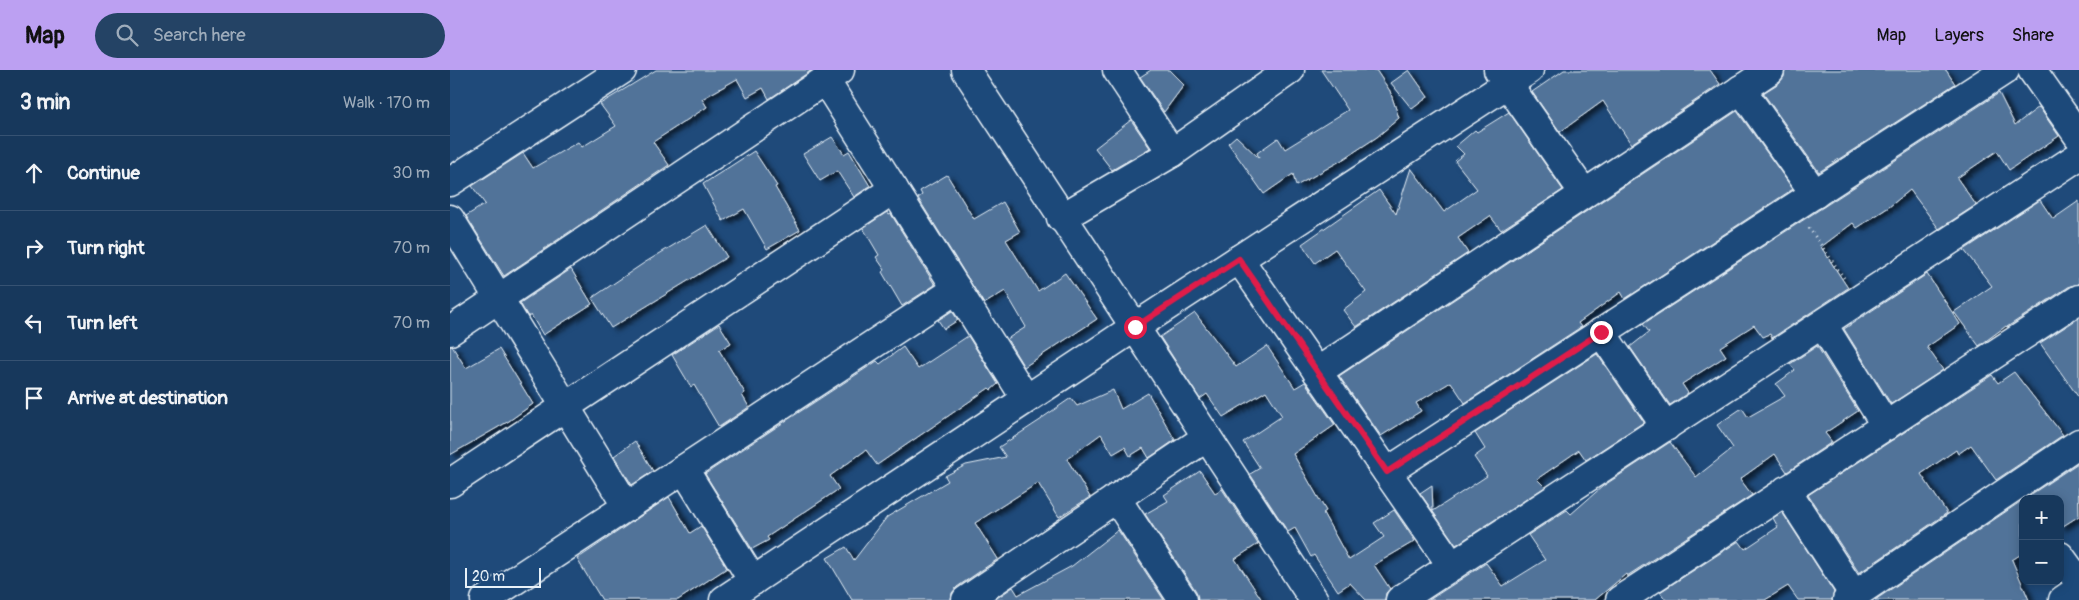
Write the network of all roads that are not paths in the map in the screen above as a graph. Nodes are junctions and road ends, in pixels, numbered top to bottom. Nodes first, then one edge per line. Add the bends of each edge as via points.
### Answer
1 (622, 70) edge
2 (966, 70) edge
3 (1117, 70) edge
4 (1290, 70) edge
5 (1770, 70) edge
6 (2005, 70) edge
7 (2032, 70) edge
8 (833, 75) edge
9 (1512, 75) edge
10 (1741, 89) junction
11 (2079, 137) edge
12 (1172, 153) junction
13 (2079, 156) edge
14 (450, 182) edge
15 (894, 189) junction
16 (1584, 193) junction
17 (1805, 201) junction
18 (1061, 218) junction
19 (450, 219) edge
20 (1239, 259) junction
21 (957, 289) junction
22 (499, 298) junction
23 (2079, 298) edge
24 (1823, 325) junction
25 (1135, 327) junction
26 (450, 331) edge
27 (1601, 332) junction
28 (1318, 372) junction
29 (1026, 399) junction
30 (565, 407) junction
31 (1886, 426) junction
32 (1666, 427) junction
33 (1207, 437) junction
34 (2079, 443) edge
35 (684, 469) junction
36 (1387, 472) junction
37 (450, 483) edge
38 (1786, 490) junction
39 (2018, 495) edge
40 (1116, 498) junction
41 (627, 507) junction
42 (2064, 561) edge
43 (1452, 566) junction
44 (753, 581) junction
45 (2079, 582) edge
46 (2079, 590) edge
47 (1851, 598) edge
48 (485, 600) edge
49 (724, 600) edge
50 (966, 600) edge
51 (1183, 600) edge
52 (1314, 600) edge
53 (1400, 600) edge
54 (1620, 600) edge
55 (2063, 600) edge

1 - 14 street
2 - 18 street
3 - 12 street
4 - 12 street
5 - 10 street
6 - 17 street
7 - 11 street
8 - 15 street
8 - 22 street
9 - 16 street
9 - 20 street
10 - 16 street
10 - 17 street
12 - 18 street
13 - 24 street
15 - 21 street
15 - 30 street
16 - 28 street
17 - 27 street
18 - 25 street
19 - 22 street
20 - 25 street
20 - 28 street
21 - 29 street
21 - 35 street
22 - 26 street
22 - 30 street
23 - 31 street
24 - 31 street
24 - 32 street
25 - 29 street
25 - 33 street
27 - 32 street
27 - 36 street
28 - 36 street
29 - 44 street
30 - 37 street
30 - 41 street
31 - 38 street
32 - 43 street
33 - 40 street
33 - 52 street
34 - 39 street
35 - 41 street
35 - 44 street
36 - 43 street
38 - 47 street
38 - 54 street
39 - 47 street
40 - 50 street
40 - 51 street
41 - 48 street
42 - 45 street
43 - 53 street
44 - 49 street
46 - 55 street

